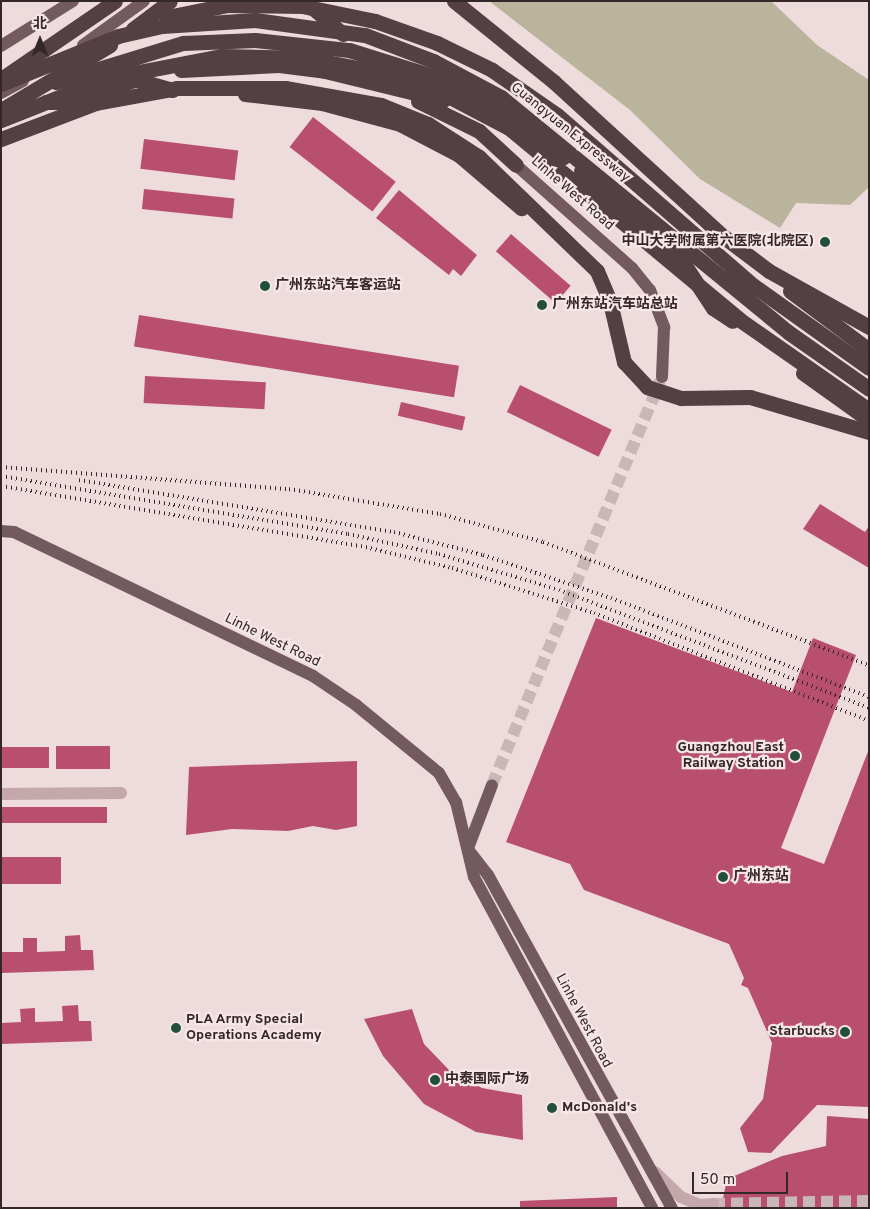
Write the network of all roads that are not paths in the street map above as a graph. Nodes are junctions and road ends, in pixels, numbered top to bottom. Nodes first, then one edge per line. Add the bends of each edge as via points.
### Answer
1 (73, 1) edge
2 (116, 1) edge
3 (144, 1) edge
4 (170, 1) edge
5 (305, 1) edge
6 (321, 1) edge
7 (454, 1) edge
8 (320, 18) junction
9 (1, 46) edge
10 (76, 51) junction
11 (383, 57) junction
12 (325, 70) junction
13 (1, 79) edge
14 (134, 80) junction
15 (1, 84) edge
16 (3, 102) edge
17 (381, 105) junction
18 (508, 116) junction
19 (1, 120) edge
20 (1, 139) edge
21 (516, 165) junction
22 (753, 259) junction
23 (597, 272) junction
24 (750, 282) junction
25 (869, 327) edge
26 (869, 351) edge
27 (869, 368) edge
28 (662, 377) tunnel mouth
29 (869, 389) edge
30 (869, 410) edge
31 (869, 420) edge
32 (869, 432) edge
33 (1, 531) edge
34 (492, 785) tunnel mouth
35 (121, 793) dead end
36 (1, 794) edge
37 (467, 848) junction
38 (654, 1170) junction
39 (652, 1208) edge
40 (672, 1208) edge
41 (686, 1208) edge

1 - 9 main road
2 - 13 highway
3 - 16 main road
4 - 16 highway, bridge via 109,46
5 - 8 highway
6 - 8 highway
7 - 22 highway via 554,82 690,208
8 - 11 highway
10 - 15 highway, Guangyuan Expressway, bridge
10 - 24 highway, bridge via 163,18 228,4 302,6 408,31 492,70 545,107
10 - 29 highway, Guangyuan Expressway, bridge via 162,26 237,19 333,28 433,61 479,84 529,118 736,292
11 - 16 highway via 290,42 183,43 96,67
11 - 18 highway via 452,82
12 - 14 highway via 245,64
12 - 18 highway
12 - 21 highway via 454,117 479,131
14 - 16 highway via 66,102
14 - 23 highway via 176,91 322,103 400,124 459,155
17 - 20 highway, bridge via 285,88 178,88 96,103
17 - 21 highway via 470,134
17 - 23 highway via 428,124 479,157
18 - 31 highway via 580,170 672,252 713,308
19 - 30 highway, bridge via 78,88 154,66 221,56 306,58 378,71 452,98 509,128 564,170 740,320
21 - 28 main road, Linhe West Road via 632,268 650,290 664,327
22 - 25 highway
22 - 26 highway
23 - 32 highway via 610,302 624,362 648,387 681,398 750,397
24 - 26 highway
24 - 27 highway
33 - 37 main road, Linhe West Road via 14,532 312,676 448,784
34 - 37 main road
35 - 36 street
37 - 38 main road, Linhe West Road via 488,875 601,1086
37 - 39 main road, Linhe West Road via 474,877 504,937
38 - 40 main road, Linhe West Road
38 - 41 street via 671,1190 707,1204

